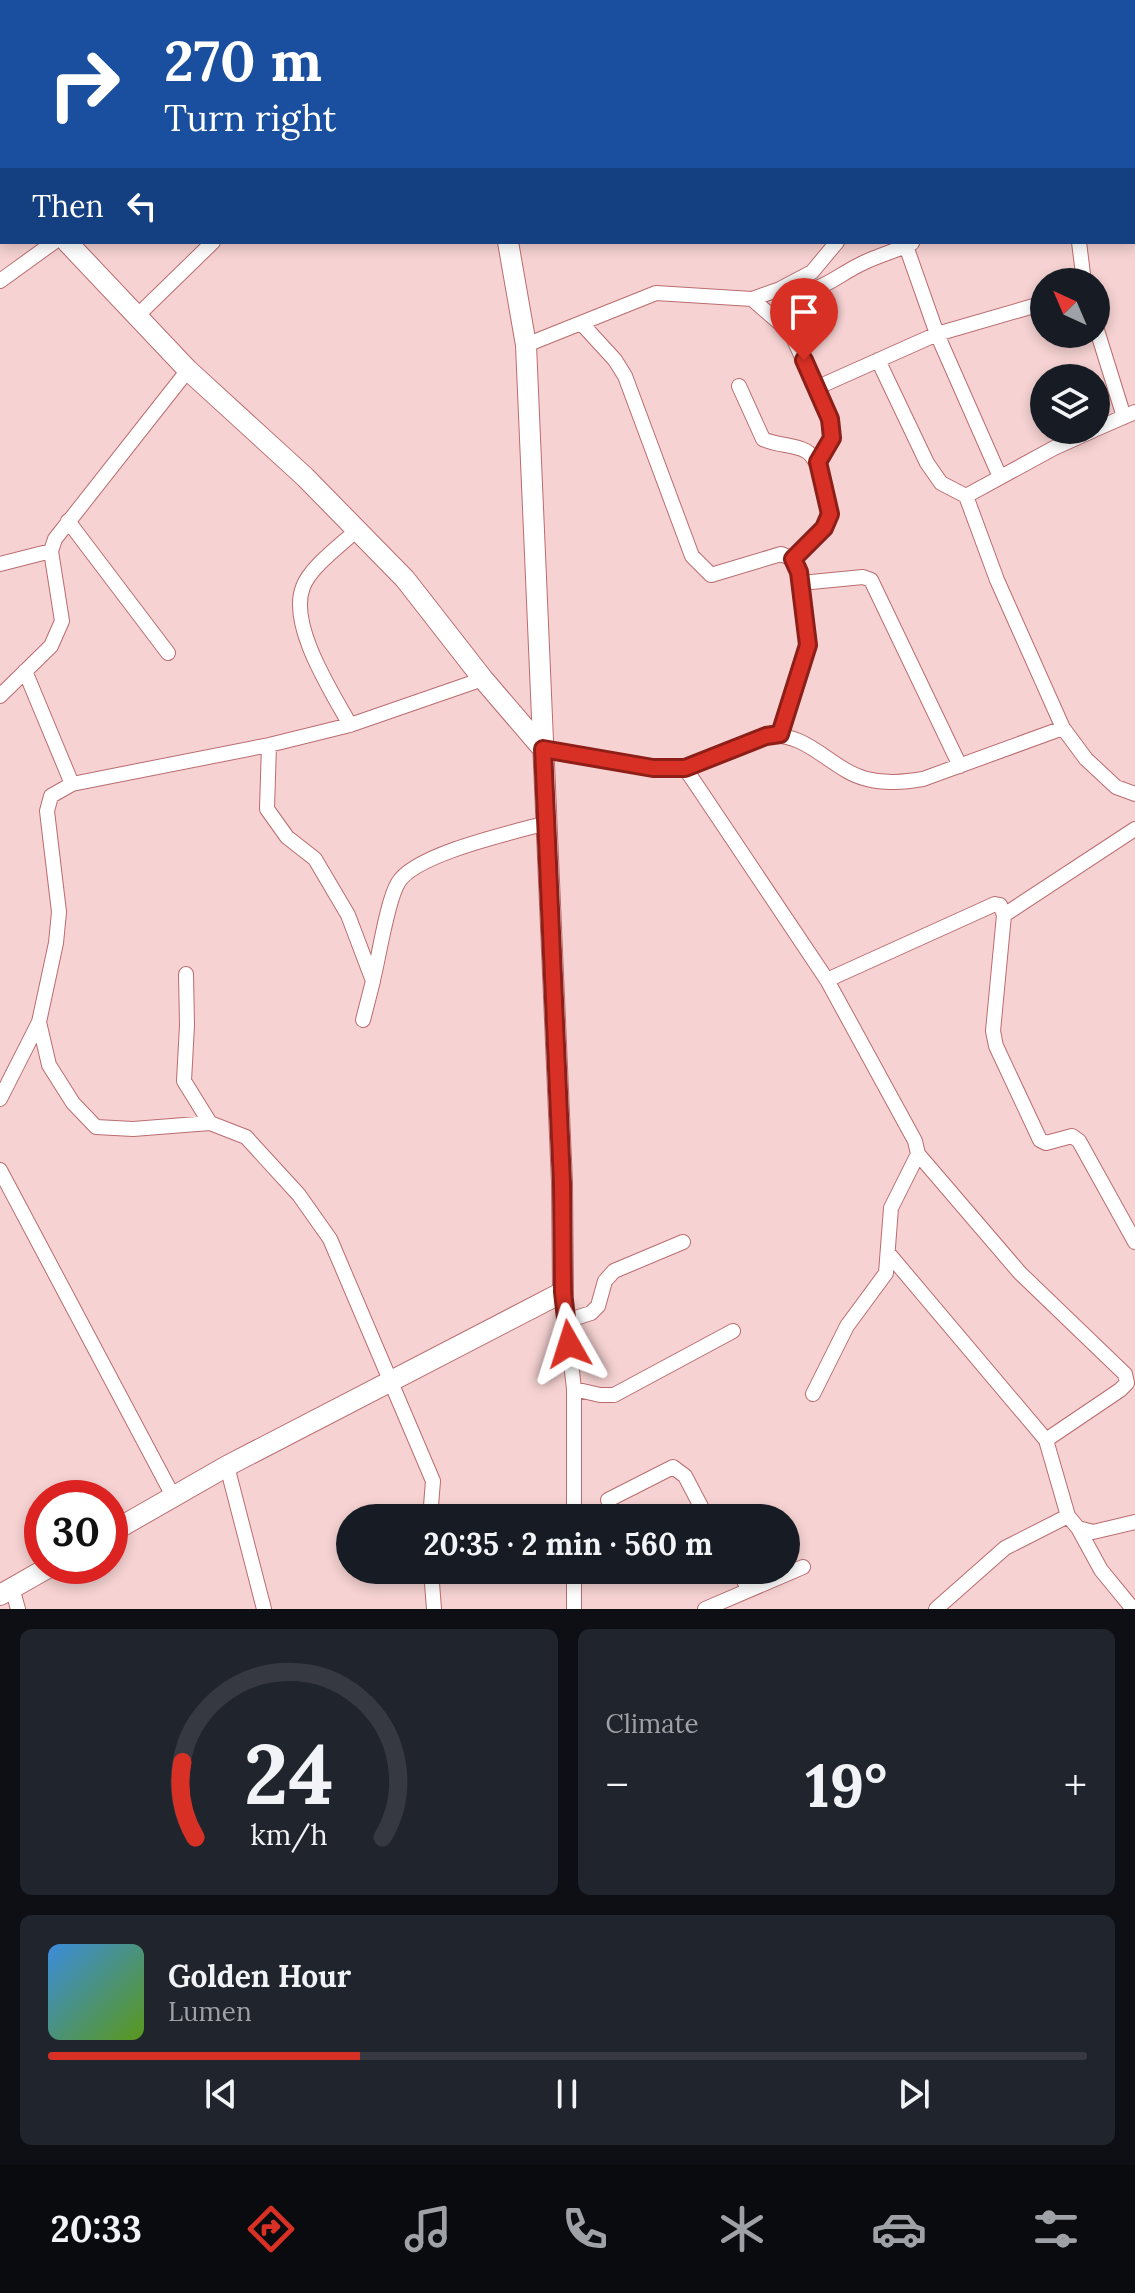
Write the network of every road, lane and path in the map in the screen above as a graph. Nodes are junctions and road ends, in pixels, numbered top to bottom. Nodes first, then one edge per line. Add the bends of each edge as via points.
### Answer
1 (51, 244) edge
2 (69, 244) edge
3 (211, 244) edge
4 (508, 244) edge
5 (835, 244) edge
6 (910, 244) edge
7 (1079, 244) edge
8 (1082, 268) edge
9 (0, 281) edge
10 (780, 289) junction
11 (752, 299) junction
12 (1030, 307) edge
13 (136, 317) junction
14 (582, 324) junction
15 (937, 334) junction
16 (526, 345) junction
17 (1104, 348) edge
18 (878, 360) junction
19 (188, 370) junction
20 (739, 386) dead end
21 (816, 388) junction
22 (1129, 414) edge
23 (1110, 423) edge
24 (1063, 444) edge
25 (818, 462) junction
26 (1000, 477) junction
27 (966, 496) junction
28 (68, 521) junction
29 (358, 529) junction
30 (51, 551) junction
31 (793, 559) junction
32 (0, 564) edge
33 (801, 583) junction
34 (168, 653) dead end
35 (25, 671) junction
36 (483, 679) junction
37 (0, 696) edge
38 (350, 725) junction
39 (1063, 728) junction
40 (780, 734) junction
41 (269, 745) junction
42 (543, 749) junction
43 (960, 766) junction
44 (685, 768) junction
45 (72, 784) junction
46 (1135, 794) edge
47 (547, 823) junction
48 (1135, 829) edge
49 (1004, 915) junction
50 (186, 974) dead end
51 (827, 980) junction
52 (373, 981) junction
53 (363, 1020) dead end
54 (39, 1022) junction
55 (0, 1099) edge
56 (210, 1123) junction
57 (918, 1154) junction
58 (0, 1170) edge
59 (683, 1242) dead end
60 (1135, 1242) edge
61 (889, 1254) junction
62 (563, 1292) junction
63 (566, 1321) junction
64 (733, 1331) dead end
65 (391, 1381) junction
66 (574, 1389) junction
67 (813, 1394) dead end
68 (1046, 1440) junction
69 (227, 1466) junction
70 (173, 1496) junction
71 (608, 1500) dead end
72 (431, 1504) edge
73 (574, 1504) edge
74 (700, 1504) edge
75 (1068, 1516) junction
76 (128, 1522) edge
77 (1135, 1522) edge
78 (1078, 1528) junction
79 (803, 1567) dead end
80 (24, 1582) edge
81 (432, 1584) edge
82 (574, 1584) edge
83 (746, 1584) edge
84 (749, 1590) junction
85 (6, 1592) edge
86 (18, 1609) edge
87 (264, 1609) edge
88 (434, 1609) edge
89 (574, 1609) edge
90 (705, 1609) edge
91 (936, 1609) edge
92 (1133, 1609) edge

1 - 9 street
2 - 13 street
3 - 13 street
4 - 16 street
5 - 10 street via 812,272
6 - 10 street via 811,291
6 - 15 street
7 - 8 street
10 - 11 street
11 - 14 street via 656,293
11 - 21 street via 791,333
12 - 15 street
13 - 19 street
14 - 16 street
14 - 31 street via 625,376 698,565 711,575 781,554
15 - 18 street
15 - 26 street
16 - 42 street
17 - 22 street
18 - 21 street
18 - 27 street via 927,463 941,483
19 - 28 street
19 - 29 street
20 - 25 street via 763,439 799,448
21 - 25 street via 832,438
22 - 23 street
24 - 26 street
25 - 31 street via 830,514 824,528
26 - 27 street
27 - 39 street
28 - 30 street
28 - 34 street
29 - 36 street via 405,579
29 - 38 street via 312,573 302,588 301,602 301,622 313,656
30 - 32 street
30 - 35 street via 62,621 51,646
31 - 33 street
33 - 40 street via 808,645
33 - 43 street via 871,580
35 - 37 street
35 - 45 street
36 - 38 street
36 - 42 street
38 - 41 street
39 - 43 street
39 - 46 street via 1116,787
40 - 43 street via 865,779 899,783
40 - 44 street
41 - 45 street
41 - 52 street via 267,809 287,837 315,859 348,915
42 - 44 street via 653,768
42 - 47 street
44 - 51 street
45 - 54 street via 51,796 47,811 59,912
47 - 52 street via 413,867 398,883
47 - 62 street
48 - 49 street
49 - 51 street via 995,904
49 - 60 street via 993,1019 996,1046 1040,1140 1072,1136 1079,1141
50 - 56 street via 184,1081
51 - 57 street
52 - 53 street
54 - 55 street
54 - 56 street via 49,1065 96,1127
56 - 65 street via 246,1137 315,1217 330,1239
57 - 61 street via 891,1208
57 - 68 street via 1020,1273 1125,1374 1127,1383 1120,1390
58 - 70 street
59 - 63 street via 614,1271 605,1281 598,1306
61 - 67 street via 886,1273 847,1326
61 - 68 street
62 - 63 street
62 - 65 street
63 - 66 street
64 - 66 street via 614,1395
65 - 69 street
65 - 72 street via 433,1481
66 - 73 street
68 - 75 street
69 - 70 street
69 - 87 street
70 - 76 street
71 - 74 street via 673,1467 685,1476
75 - 78 street
75 - 91 street via 1005,1548
77 - 78 street via 1093,1532
78 - 92 street via 1101,1570
79 - 84 street
80 - 85 street
81 - 88 street
82 - 89 street
83 - 84 street
84 - 90 street
85 - 86 street

